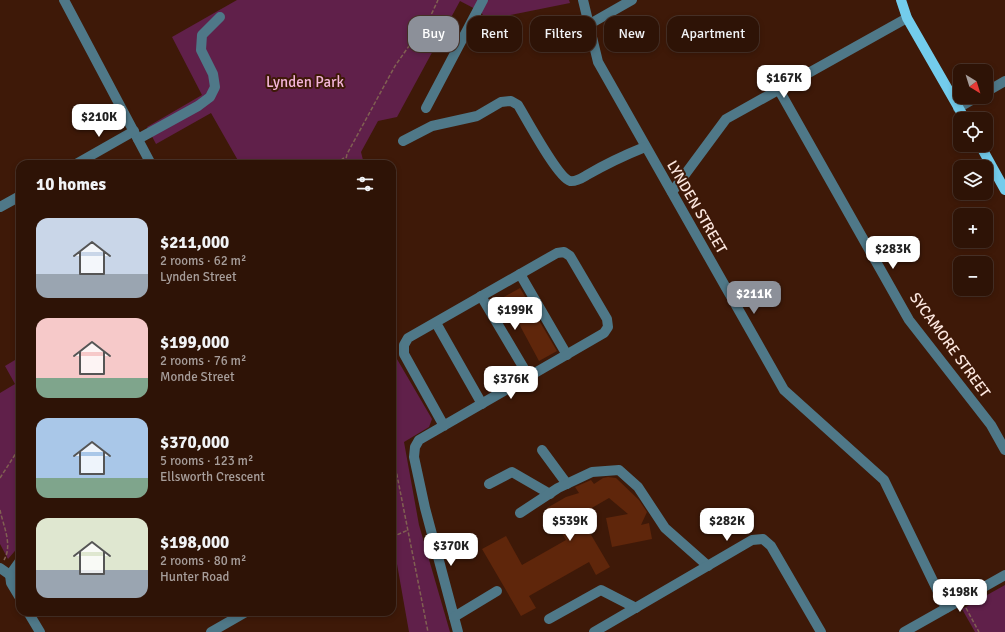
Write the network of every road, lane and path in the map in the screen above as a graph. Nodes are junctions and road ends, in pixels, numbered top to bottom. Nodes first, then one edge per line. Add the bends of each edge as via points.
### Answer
1 (64, 0) edge
2 (438, 0) edge
3 (483, 0) edge
4 (583, 0) edge
5 (632, 0) edge
6 (901, 0) edge
7 (586, 16) edge
8 (220, 17) dead end
9 (907, 18) junction
10 (596, 20) edge
11 (595, 52) edge
12 (1005, 81) edge
13 (993, 88) edge
14 (779, 90) junction
15 (965, 104) edge
16 (426, 108) dead end
17 (958, 108) junction
18 (961, 112) edge
19 (136, 135) junction
20 (403, 141) dead end
21 (645, 147) junction
22 (984, 152) edge
23 (346, 156) junction
24 (84, 160) edge
25 (149, 160) edge
26 (341, 160) edge
27 (346, 160) edge
28 (1005, 190) edge
29 (672, 192) junction
30 (16, 198) edge
31 (0, 207) edge
32 (520, 274) junction
33 (482, 296) junction
34 (436, 323) junction
35 (567, 355) junction
36 (529, 377) junction
37 (482, 404) junction
38 (444, 426) junction
39 (542, 450) dead end
40 (1005, 450) edge
41 (16, 453) edge
42 (396, 470) edge
43 (0, 478) edge
44 (489, 484) dead end
45 (568, 484) junction
46 (550, 494) junction
47 (0, 510) edge
48 (520, 513) dead end
49 (408, 530) junction
50 (396, 535) edge
51 (1, 565) edge
52 (708, 566) junction
53 (16, 567) edge
54 (10, 575) junction
55 (1005, 575) edge
56 (16, 591) edge
57 (497, 591) dead end
58 (961, 600) junction
59 (636, 608) junction
60 (946, 608) junction
61 (30, 616) edge
62 (239, 616) edge
63 (454, 618) junction
64 (549, 619) dead end
65 (40, 632) edge
66 (211, 632) edge
67 (428, 632) edge
68 (458, 632) edge
69 (594, 632) edge
70 (821, 632) edge
71 (904, 632) edge
72 (979, 632) edge

1 - 19 street
2 - 23 path via 432,13 395,66
3 - 16 street
4 - 7 street, LYNDEN STREET
5 - 10 street
6 - 9 main road
8 - 19 street via 202,35 201,50 213,74 214,87 210,97 198,106
9 - 14 street
9 - 17 main road
11 - 21 street, LYNDEN STREET via 598,62
12 - 13 street
14 - 29 street via 726,118
14 - 40 street, SYCAMORE STREET via 910,320 991,425
15 - 17 street
17 - 18 main road
19 - 24 street
19 - 25 street
20 - 21 street via 432,126 476,116 501,102 511,101 518,105 546,153 564,178 570,181 578,180 609,162
21 - 29 street, LYNDEN STREET
22 - 28 main road
23 - 26 path
23 - 27 path
29 - 60 street, LYNDEN STREET via 784,390 884,480
30 - 31 street
32 - 33 street
32 - 35 street
32 - 35 street via 557,253 564,252 570,256 607,319 608,327 604,333
33 - 34 street
33 - 36 street
34 - 37 street
34 - 38 street via 408,338 404,345 404,354
35 - 36 street
36 - 37 street
37 - 38 street
38 - 63 street via 419,440 414,457 431,535
39 - 45 street
41 - 43 path
42 - 49 path
44 - 46 street via 512,472
45 - 46 street
45 - 52 street via 592,472 619,470 638,487 665,528
46 - 48 street
47 - 51 path via 8,545
49 - 50 path
49 - 67 path
51 - 54 street
52 - 59 street
52 - 70 street via 752,540 763,539 771,546
53 - 54 street
54 - 56 street
55 - 58 street
57 - 63 street
58 - 60 street
58 - 72 path
59 - 64 street via 601,590
59 - 69 street
60 - 71 street
61 - 65 street
62 - 66 street
63 - 68 street

